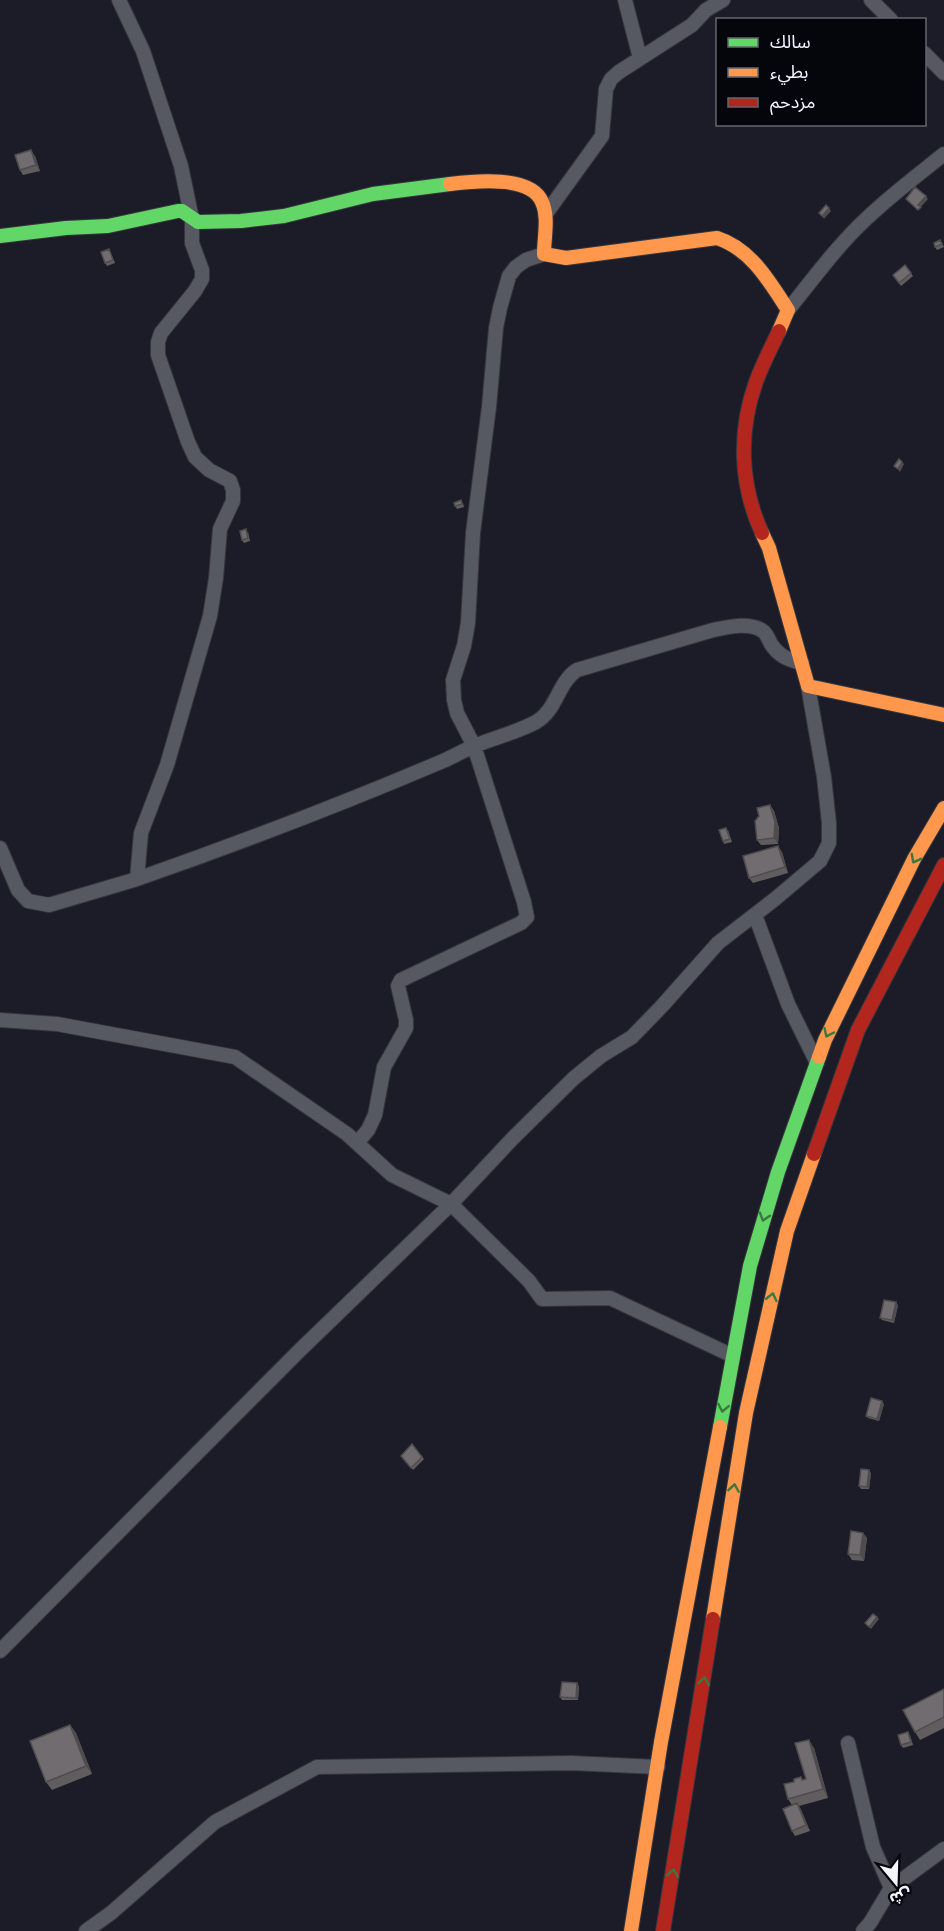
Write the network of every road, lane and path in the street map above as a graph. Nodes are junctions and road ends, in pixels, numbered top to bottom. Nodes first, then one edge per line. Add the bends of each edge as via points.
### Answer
1 (119, 0) edge
2 (625, 0) edge
3 (723, 0) edge
4 (871, 0) edge
5 (889, 18) edge
6 (926, 55) edge
7 (640, 58) junction
8 (944, 72) edge
9 (944, 154) edge
10 (544, 215) junction
11 (192, 219) junction
12 (0, 236) edge
13 (544, 254) junction
14 (788, 310) junction
15 (802, 663) junction
16 (808, 686) junction
17 (944, 715) edge
18 (474, 746) junction
19 (944, 808) edge
20 (0, 848) edge
21 (944, 865) edge
22 (136, 879) junction
23 (755, 915) junction
24 (0, 1020) edge
25 (817, 1063) junction
26 (357, 1143) junction
27 (452, 1204) junction
28 (733, 1356) junction
29 (0, 1651) edge
30 (848, 1743) dead end
31 (677, 1744) junction
32 (658, 1767) junction
33 (944, 1849) edge
34 (891, 1888) junction
35 (632, 1928) edge
36 (664, 1930) edge
37 (86, 1931) edge
38 (863, 1931) edge

1 - 11 street via 143,51 164,111
2 - 7 street
3 - 7 street
4 - 5 street
6 - 8 street
7 - 10 street via 611,79 606,89 602,136
9 - 14 street via 865,220
10 - 11 main road via 537,193 514,183 486,181 373,194 284,216 209,222
10 - 13 main road
11 - 12 main road via 178,211 108,226
11 - 22 street via 192,243 202,279 161,333 158,355 195,458 231,481 233,501 220,529 210,616 167,765 141,833
13 - 14 main road via 566,258 717,238 729,240 753,263
13 - 18 street via 526,260 509,276 496,328 473,533 468,623 453,680 457,713
14 - 15 main road via 747,410 743,467 748,496 769,548
15 - 16 main road
15 - 18 street via 783,657 756,627 713,630 577,670 569,675 552,707 536,722
16 - 17 main road
16 - 23 street via 824,777 829,843 820,861
18 - 22 street via 318,812
18 - 26 street via 527,917 401,980 406,1028 384,1067 375,1115
19 -> 25 main road via 914,859
20 - 22 street via 18,890 28,901 49,905
31 -> 21 main road via 787,1231 858,1030
23 - 25 street via 788,1004
23 - 27 street via 718,943 632,1036 574,1078
24 - 26 street via 57,1024 235,1057
25 -> 28 main road via 750,1266
26 - 27 street via 392,1175
27 - 28 street via 542,1299 610,1298
27 - 29 street via 299,1351
28 -> 31 main road
30 - 34 street via 873,1847
31 - 32 main road
36 -> 31 main road
32 - 35 main road
32 - 37 street via 571,1763 317,1767 215,1822
33 - 34 street
34 - 38 street
35 - 36 main road via 649,1917 661,1923

